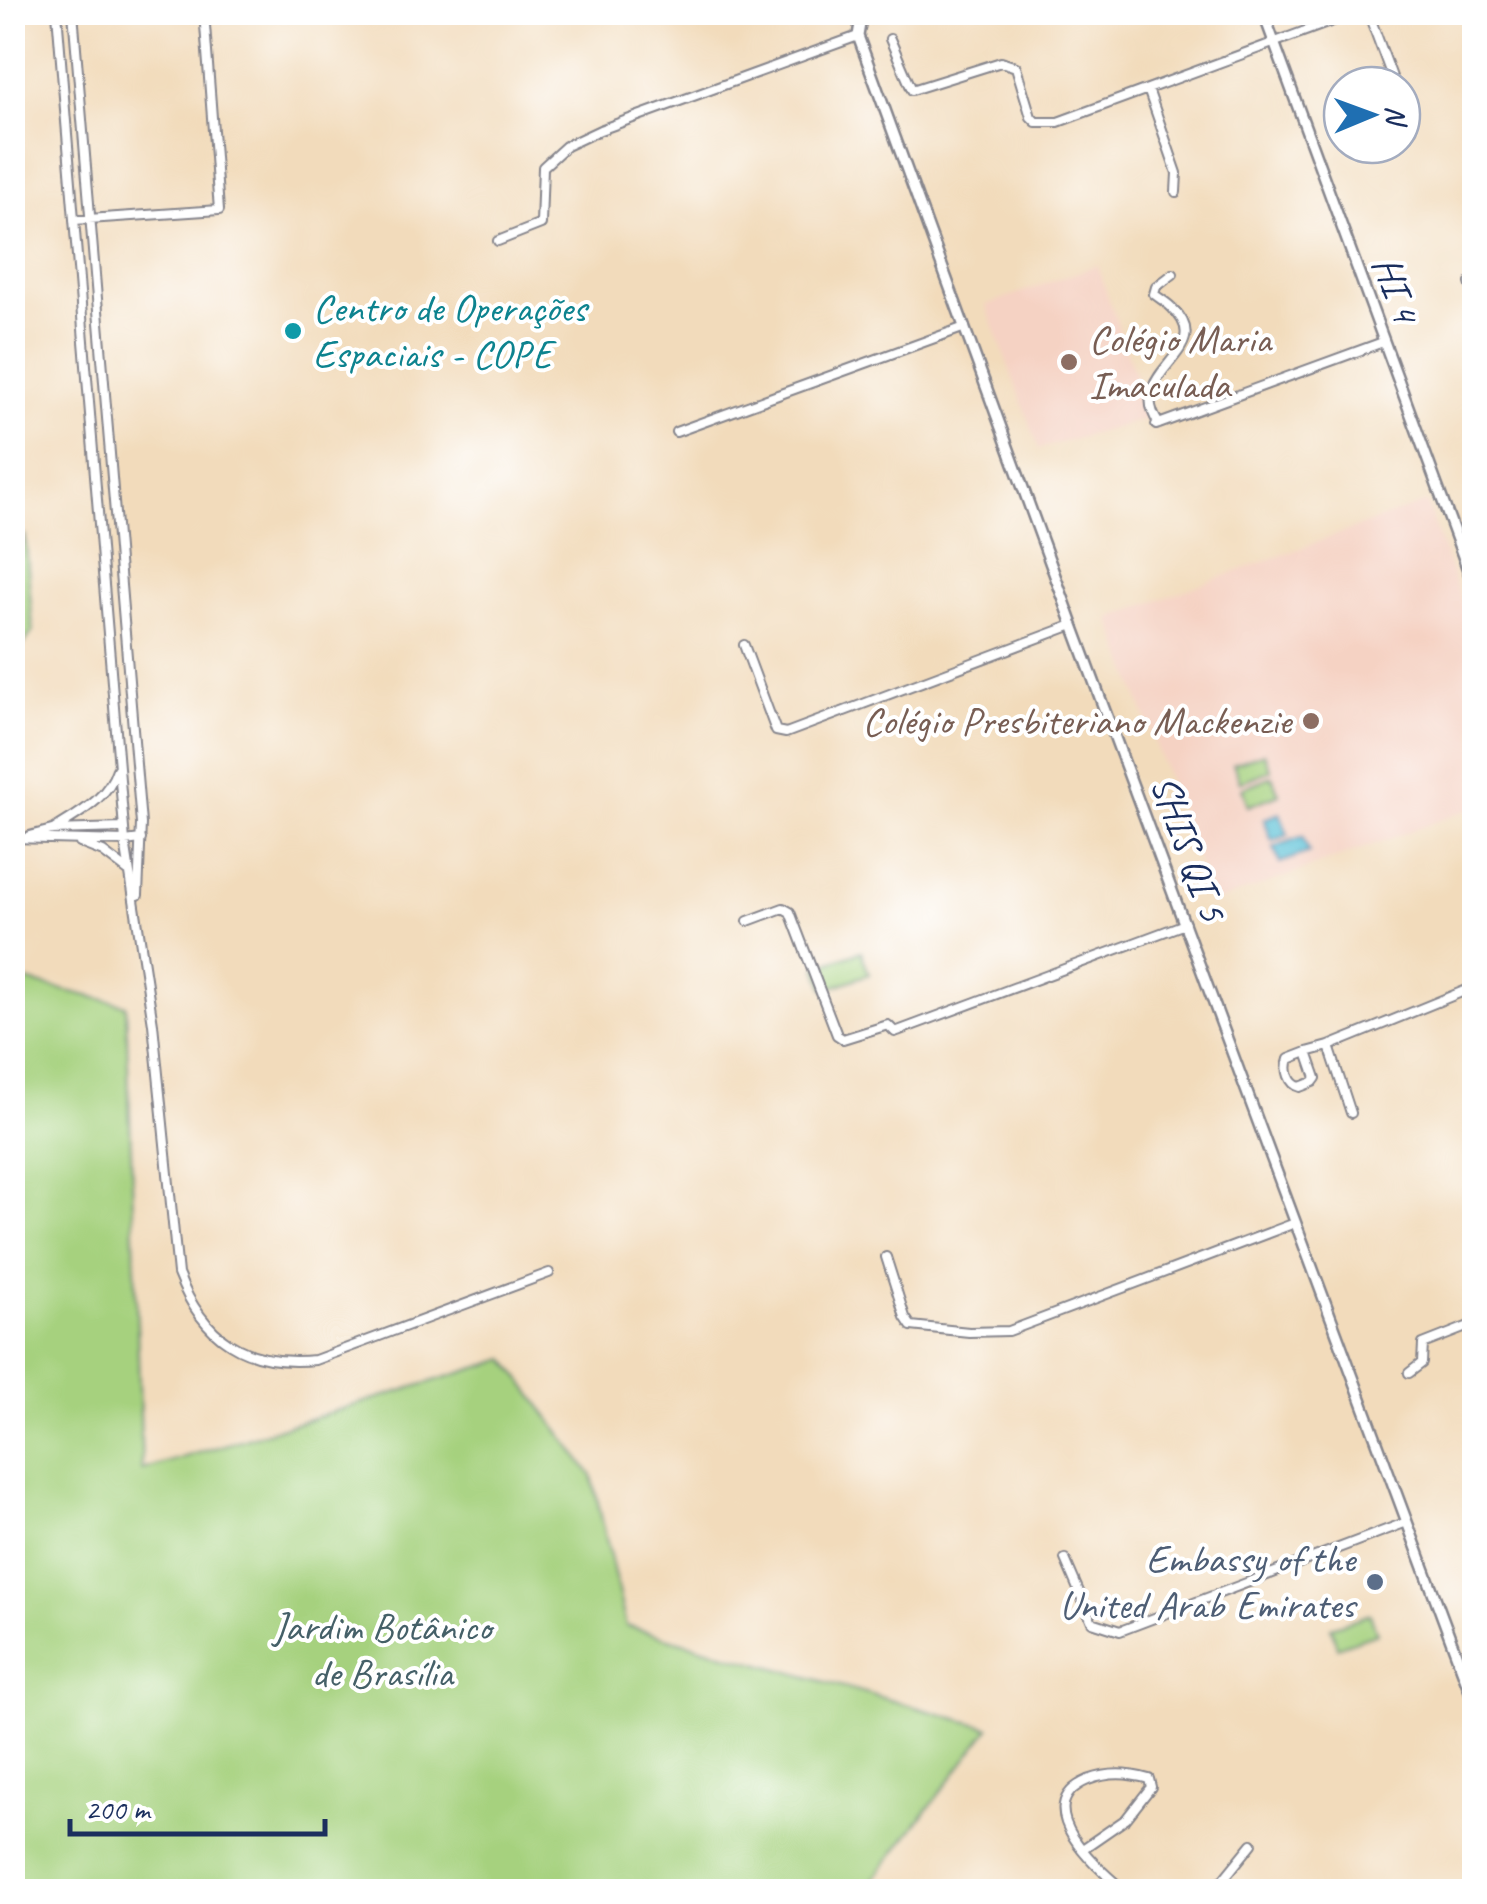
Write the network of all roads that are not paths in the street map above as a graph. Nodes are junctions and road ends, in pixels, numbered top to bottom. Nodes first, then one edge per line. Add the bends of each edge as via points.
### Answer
1 (57, 12) edge
2 (73, 12) edge
3 (204, 12) edge
4 (862, 12) edge
5 (1263, 12) edge
6 (1357, 12) edge
7 (1368, 12) edge
8 (858, 36) junction
9 (890, 39) dead end
10 (1275, 43) junction
11 (1388, 65) edge
12 (1148, 89) junction
13 (89, 188) junction
14 (72, 190) junction
15 (1176, 192) dead end
16 (92, 219) junction
17 (74, 220) junction
18 (498, 241) dead end
19 (1173, 274) dead end
20 (1470, 283) dead end
21 (97, 289) junction
22 (80, 291) junction
23 (1474, 296) edge
24 (965, 327) junction
25 (1383, 342) junction
26 (676, 432) dead end
27 (1474, 583) edge
28 (1073, 626) junction
29 (744, 645) dead end
30 (118, 765) junction
31 (124, 828) junction
32 (52, 830) junction
33 (16, 838) edge
34 (142, 838) junction
35 (76, 841) junction
36 (125, 841) junction
37 (130, 872) junction
38 (138, 910) junction
39 (748, 921) dead end
40 (1185, 924) junction
41 (1474, 987) edge
42 (1330, 1046) junction
43 (1307, 1052) junction
44 (1351, 1113) dead end
45 (1295, 1224) junction
46 (886, 1257) dead end
47 (549, 1273) dead end
48 (1474, 1324) edge
49 (1409, 1373) dead end
50 (1407, 1522) junction
51 (1064, 1560) dead end
52 (1474, 1702) edge
53 (1252, 1844) dead end
54 (1084, 1848) junction
55 (1126, 1892) edge
56 (1213, 1892) edge

1 - 14 street
2 - 13 street
3 - 16 street via 219,210
4 - 8 street, SHIS QI 5
5 - 10 street, HI 4
6 - 10 street
7 - 11 street
8 - 18 street via 566,146 543,167 541,224
8 - 24 street, SHIS QI 5
9 - 12 street via 912,90 1009,63 1036,122 1058,122
10 - 12 street
10 - 25 street, HI 4
12 - 15 street via 1177,173
13 - 14 street via 80,197
13 - 16 street
14 - 17 street
16 - 17 street
16 - 21 street
17 - 22 street
19 - 25 street via 1154,294 1181,318 1185,340 1151,386 1158,425
20 - 23 street
21 - 22 street via 86,282
21 - 34 street
22 - 30 street
24 - 26 street
24 - 28 street, SHIS QI 5
25 - 27 street, HI 4
28 - 29 street via 786,734 776,731
28 - 40 street, SHIS QI 5
30 - 31 street
30 - 32 street via 100,798
31 - 32 street
31 - 36 street
32 - 33 street
33 - 35 street
34 - 36 street
34 - 38 street
35 - 36 street
35 - 37 street
36 - 37 street
37 - 38 street
38 - 47 street via 178,1274 189,1302 230,1346 286,1363 315,1360
39 - 40 street via 783,908 790,912 843,1039 888,1025 895,1032
40 - 45 street, SHIS QI 5
41 - 42 street
42 - 43 street
42 - 44 street
43 - 43 street via 1288,1064 1296,1086 1315,1080
45 - 46 street via 1009,1331 911,1326
45 - 50 street, SHIS QI 5
48 - 49 street via 1423,1344 1422,1364
50 - 51 street via 1120,1631 1092,1622
50 - 52 street, SHIS QI 5
53 - 56 street
54 - 54 street via 1064,1821 1066,1795 1112,1772 1149,1779 1152,1787 1126,1819
54 - 55 street

